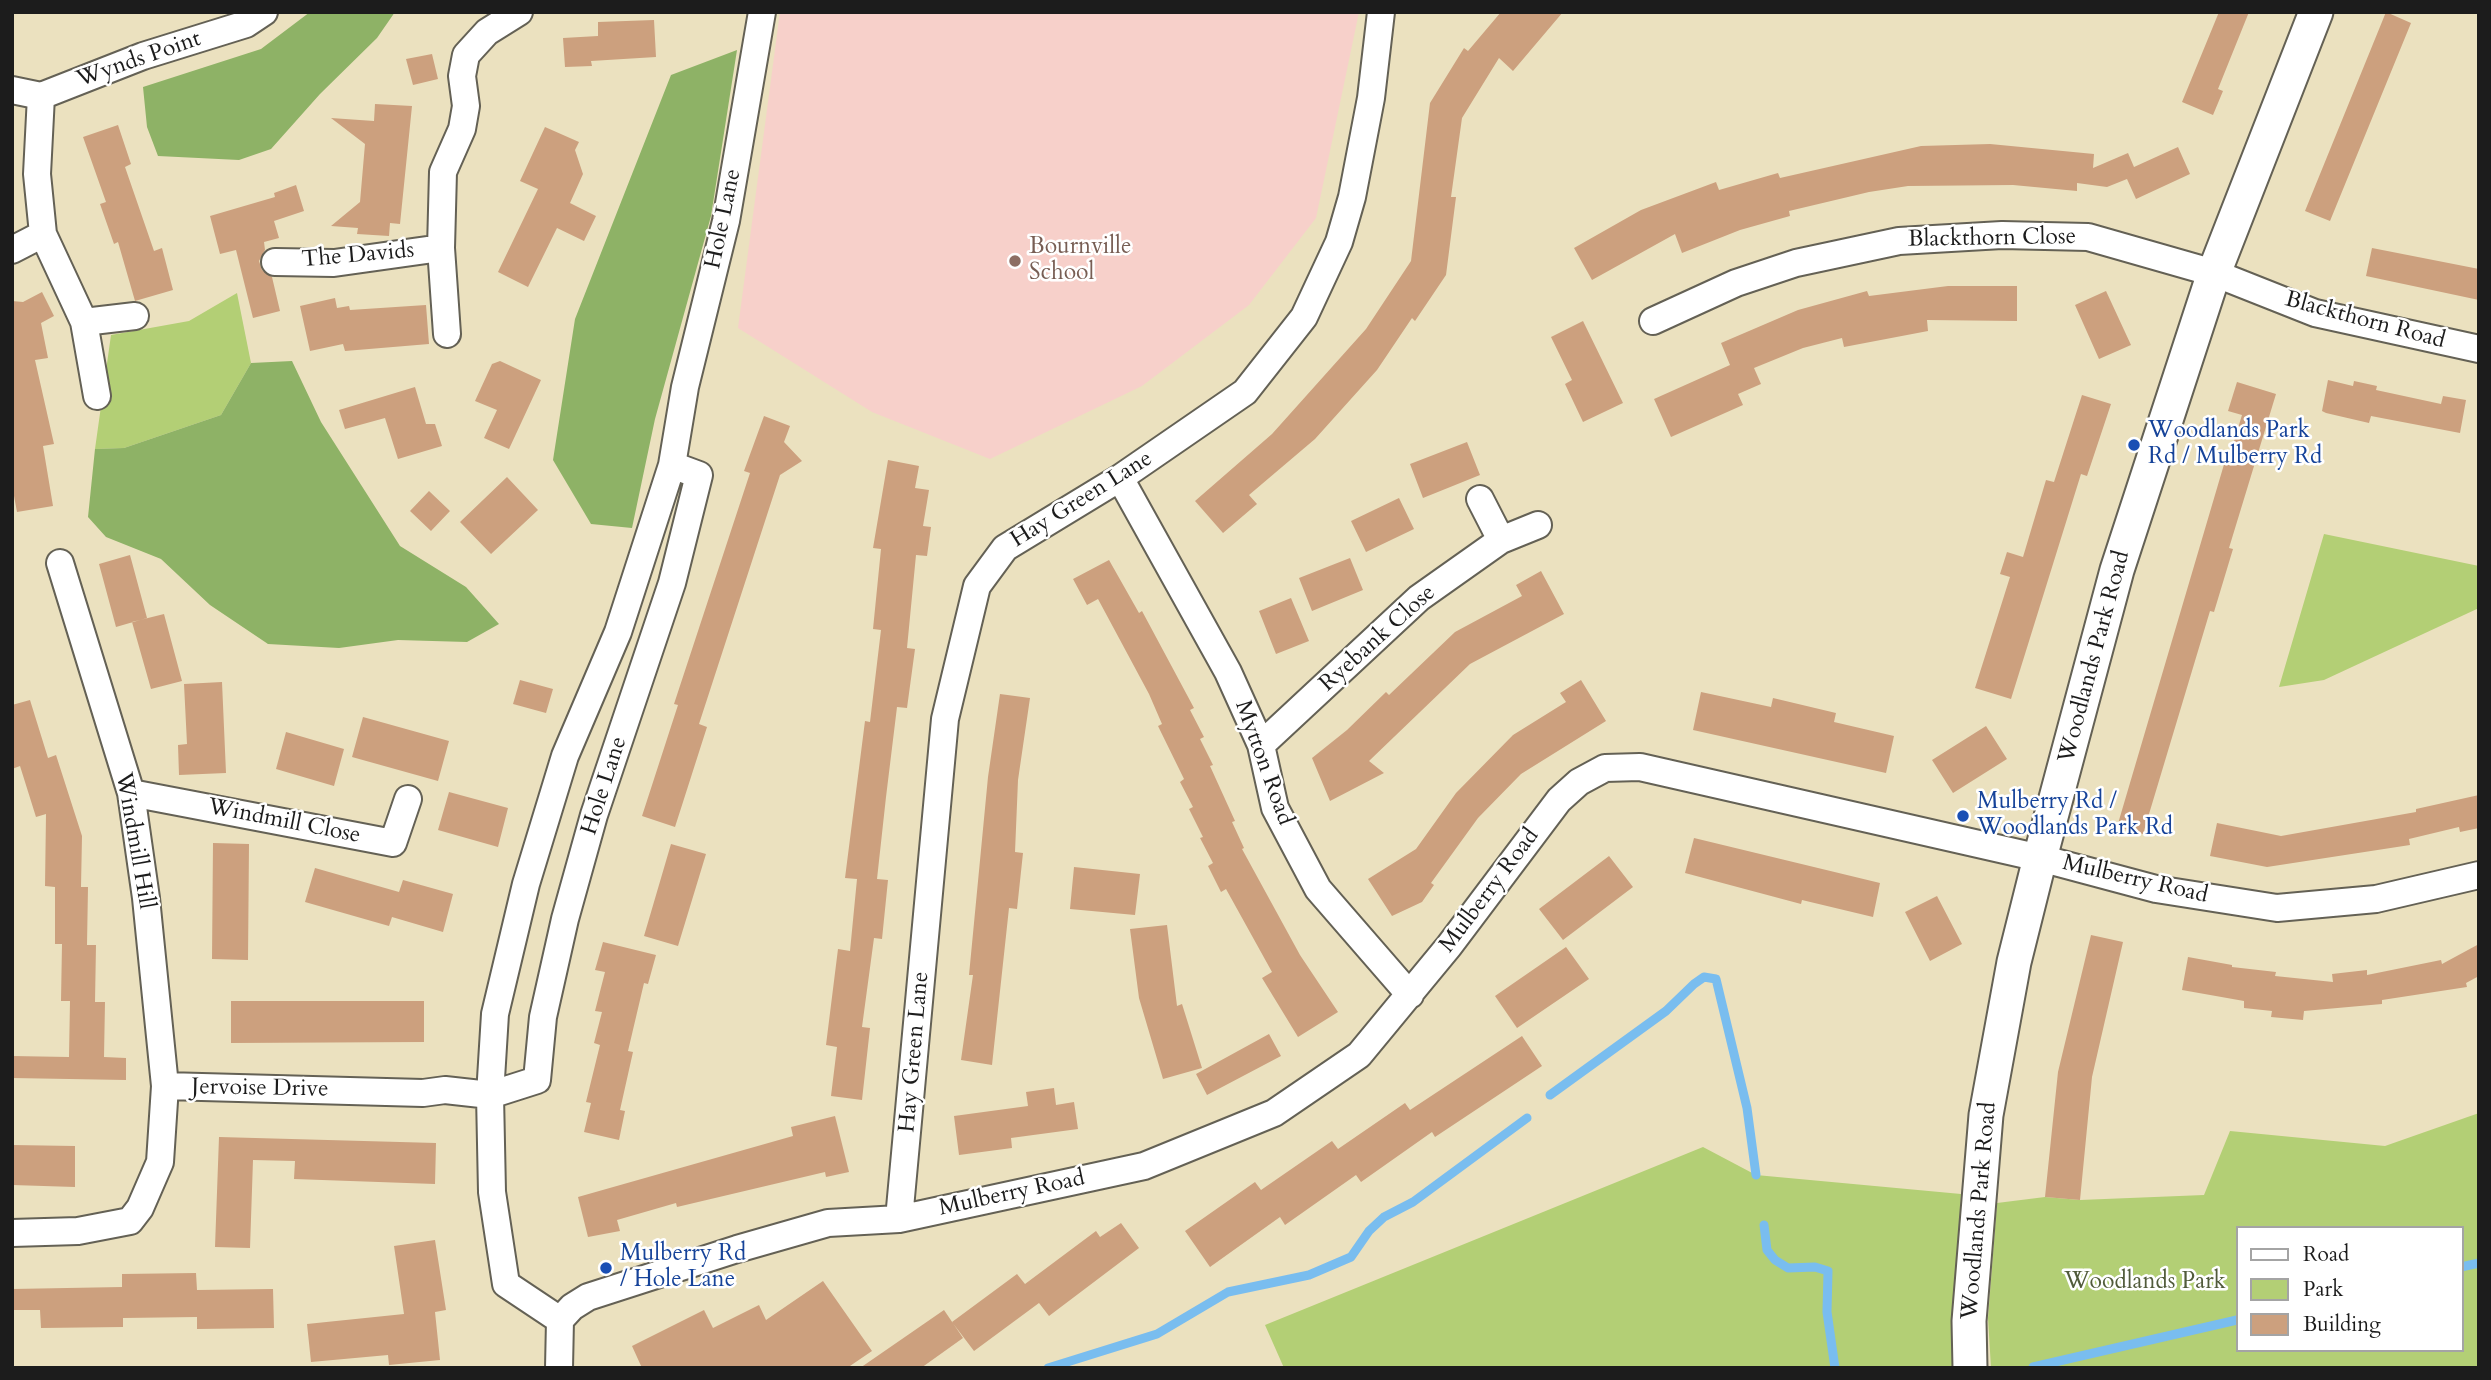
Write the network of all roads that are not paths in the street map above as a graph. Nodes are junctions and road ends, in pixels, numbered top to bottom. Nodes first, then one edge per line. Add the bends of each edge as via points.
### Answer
1 (264, 12) edge
2 (519, 12) edge
3 (762, 12) edge
4 (1381, 12) edge
5 (2316, 12) edge
6 (12, 90) edge
7 (41, 96) junction
8 (43, 234) junction
9 (441, 248) junction
10 (12, 250) edge
11 (275, 262) dead end
12 (2214, 273) junction
13 (135, 316) dead end
14 (1653, 321) dead end
15 (85, 322) junction
16 (447, 334) dead end
17 (2479, 349) edge
18 (97, 396) dead end
19 (672, 465) junction
20 (1120, 478) junction
21 (1480, 499) dead end
22 (1538, 525) dead end
23 (1502, 540) junction
24 (60, 563) dead end
25 (1261, 745) junction
26 (131, 793) junction
27 (408, 799) dead end
28 (2040, 858) junction
29 (2479, 875) edge
30 (1410, 995) junction
31 (165, 1086) junction
32 (490, 1095) junction
33 (900, 1219) junction
34 (12, 1233) edge
35 (560, 1320) junction
36 (559, 1368) edge
37 (1970, 1368) edge

1 - 7 street, Wynds Point via 246,24 143,56
2 - 9 street, The Davids via 487,32 466,55 463,129 443,172
3 - 19 street, Hole Lane via 726,221 696,336
4 - 20 street, Hay Green Lane via 1352,197 1339,242 1304,317 1245,392
5 - 12 street, Woodlands Park Road
6 - 7 street
7 - 8 street via 37,174
8 - 10 street
8 - 15 street
9 - 11 street, The Davids via 334,262
9 - 16 street, The Davids
12 - 14 street, Blackthorn Close via 2088,237 2002,235 1899,241 1736,283
12 - 17 street, Blackthorn Road via 2315,313
12 - 28 street, Woodlands Park Road via 2117,570
13 - 15 street
15 - 18 street
19 - 32 street, Hole Lane via 618,632 565,756 526,884 495,1014
19 - 32 street, Hole Lane via 698,475 672,583 594,815 565,919 543,1017 537,1080
20 - 25 street, Mytton Road via 1228,672
20 - 33 street, Hay Green Lane via 1004,548 977,586 945,719
21 - 23 street
22 - 23 street, Ryebank Close
23 - 25 street, Ryebank Close via 1419,598
24 - 26 street, Windmill Hill
25 - 30 street, Mytton Road via 1275,808 1318,889
26 - 27 street, Windmill Close via 393,843
26 - 31 street, Windmill Hill
28 - 29 street, Mulberry Road via 2156,889 2277,908 2376,899
28 - 30 street, Mulberry Road via 1640,768 1605,768 1578,782 1559,800
28 - 37 street, Woodlands Park Road via 2014,962 1986,1115 1969,1321
30 - 33 street, Mulberry Road via 1359,1055 1274,1113 1144,1166
31 - 32 street, Jervoise Drive via 445,1090
31 - 34 street, Jervoise Drive via 160,1162 130,1221 78,1231
32 - 35 street, Hole Lane via 492,1192 506,1284
33 - 35 street, Mulberry Road via 828,1223 737,1249 588,1297
35 - 36 street

